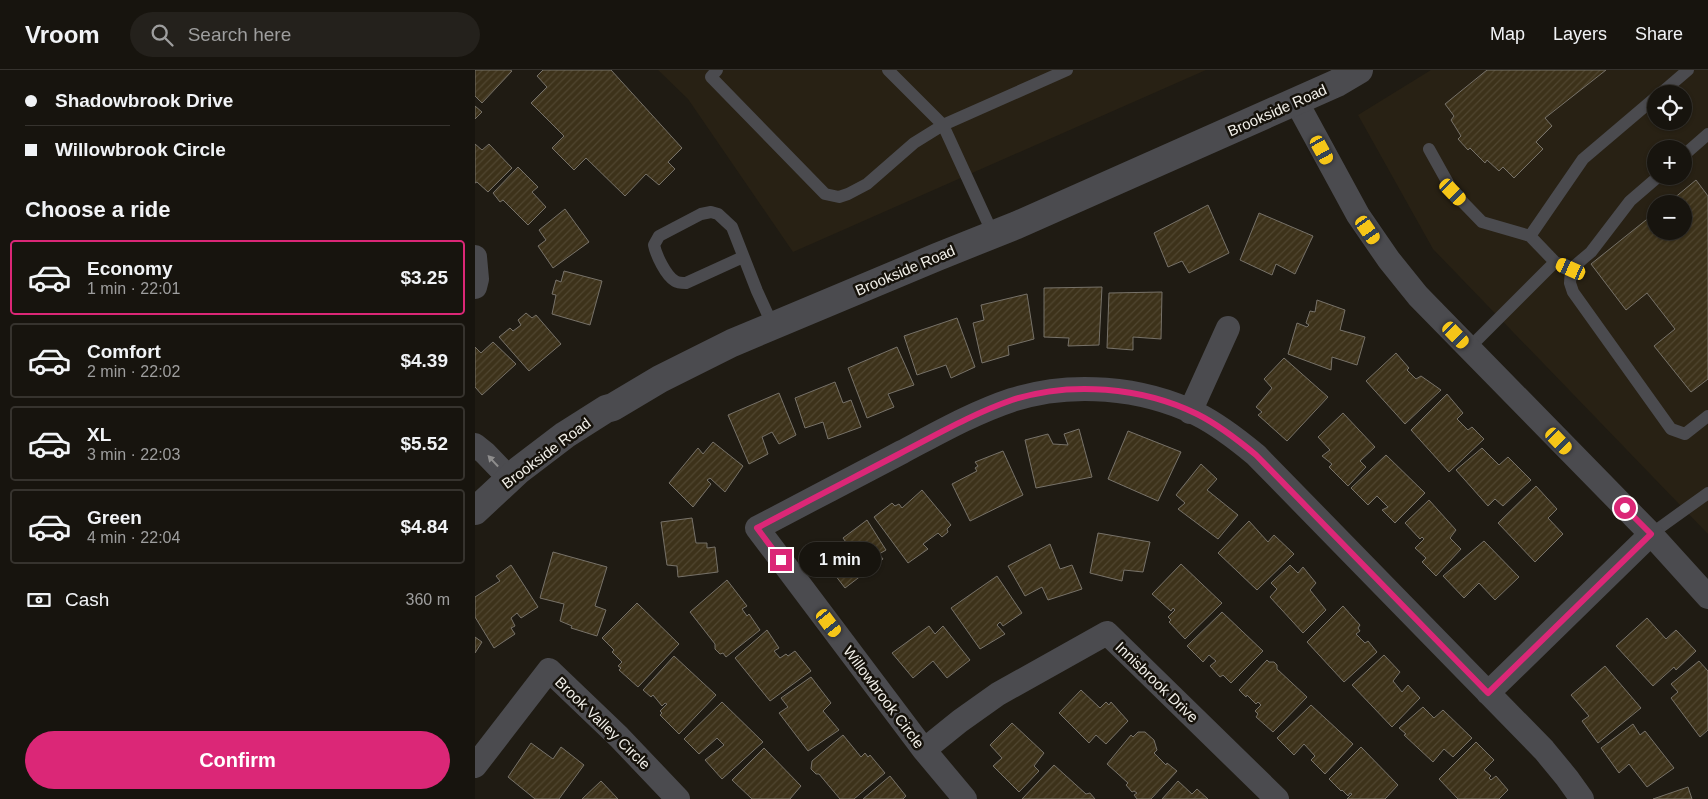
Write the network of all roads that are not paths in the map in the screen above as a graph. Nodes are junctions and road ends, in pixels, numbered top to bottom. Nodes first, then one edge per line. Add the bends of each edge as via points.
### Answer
1 (717, 70) edge
2 (889, 70) edge
3 (1067, 70) edge
4 (1359, 70) edge
5 (1688, 70) edge
6 (1670, 85) edge
7 (1295, 101) junction
8 (1647, 105) edge
9 (943, 125) junction
10 (1708, 134) edge
11 (1692, 148) edge
12 (1429, 150) dead end
13 (1649, 185) edge
14 (993, 234) junction
15 (1529, 236) junction
16 (743, 257) junction
17 (475, 258) edge
18 (1555, 262) junction
19 (1571, 269) junction
20 (475, 287) edge
21 (773, 326) junction
22 (1228, 328) dead end
23 (1469, 348) junction
24 (1190, 412) junction
25 (1708, 416) edge
26 (475, 445) edge
27 (510, 479) junction
28 (1708, 493) edge
29 (475, 510) edge
30 (1651, 534) junction
31 (1708, 598) edge
32 (1488, 693) junction
33 (924, 750) junction
34 (475, 766) edge
35 (678, 799) edge
36 (965, 799) edge
37 (1277, 799) edge
38 (1582, 799) edge

1 - 9 lane via 711,77 825,194 839,197 867,184 914,143
2 - 9 lane
3 - 9 lane
4 - 7 street, Brookside Road
5 - 6 lane
7 - 14 street, Brookside Road
7 - 23 street via 1357,215 1418,296
8 - 15 lane via 1583,160
9 - 14 lane
10 - 11 lane
12 - 15 lane via 1453,192 1482,222
13 - 19 lane via 1630,201 1591,252
14 - 21 street, Brookside Road
15 - 18 lane
16 - 16 lane via 732,227 711,212 659,236 654,245 670,278 677,283 687,283
16 - 21 lane
17 - 20 street
18 - 19 lane
18 - 23 lane
19 - 25 lane via 1573,292 1671,429 1685,434
21 - 27 street, Brookside Road via 708,355 606,409 565,435
22 - 24 street
23 - 30 street
24 - 32 street, Willowbrook Circle via 1231,435 1256,455
24 - 33 street, Willowbrook Circle via 1160,400 1121,391 1077,389 1013,400 969,417 757,528
27 -> 26 street
27 - 29 street, Brookside Road
28 - 30 lane
30 - 31 street
30 - 32 street
32 - 38 street, Willowbrook Circle via 1544,750
33 - 36 street, Willowbrook Circle
33 - 37 street, Innisbrook Drive via 999,694 1107,633
34 - 35 street, Brook Valley Circle via 549,670

